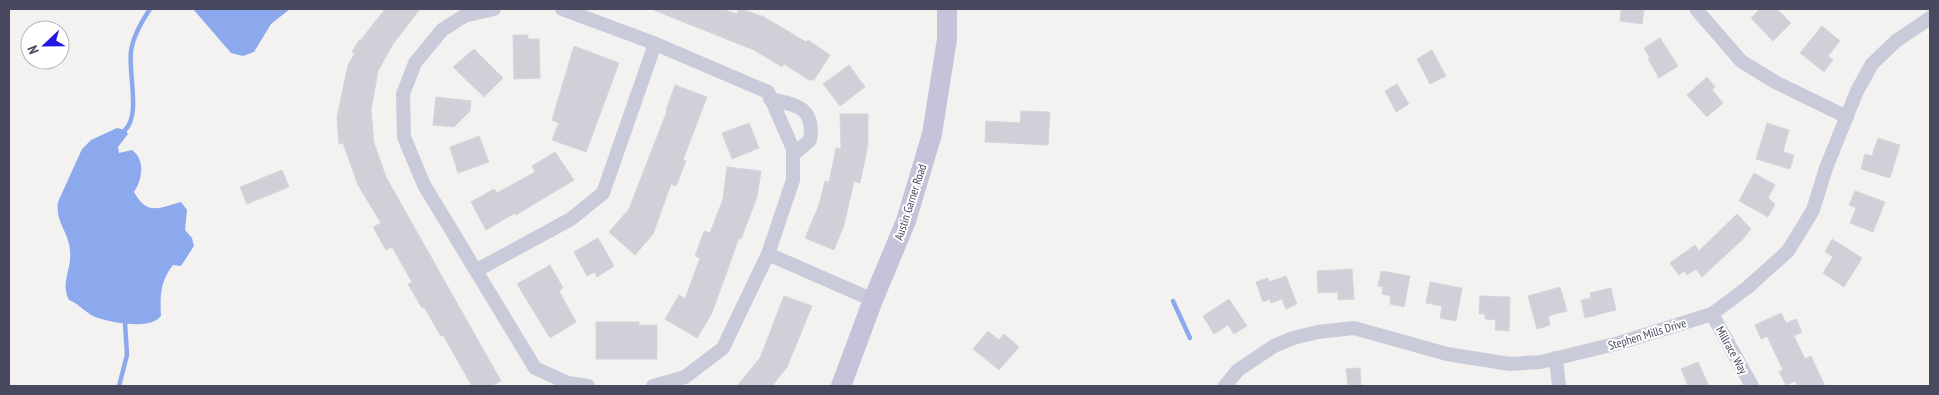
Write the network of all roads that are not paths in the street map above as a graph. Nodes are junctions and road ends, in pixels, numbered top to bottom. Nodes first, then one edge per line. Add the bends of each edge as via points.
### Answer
1 (494, 9) edge
2 (562, 9) edge
3 (946, 9) edge
4 (1696, 9) edge
5 (1930, 18) edge
6 (655, 44) junction
7 (770, 99) junction
8 (1847, 117) junction
9 (793, 154) junction
10 (768, 254) junction
11 (477, 270) junction
12 (873, 300) junction
13 (1712, 314) junction
14 (1556, 358) junction
15 (588, 386) edge
16 (653, 386) edge
17 (841, 386) edge
18 (1225, 386) edge
19 (1560, 386) edge
20 (1752, 386) edge

1 - 11 street via 464,16 442,30 415,63 403,94 404,138 424,185
2 - 6 street
3 - 12 street, Austin Garner Road via 947,39 932,134 906,221
4 - 8 street via 1741,60 1775,82
5 - 8 street, Stephen Mills Drive via 1896,41 1872,64
6 - 7 street via 768,92
6 - 11 street via 603,193 571,219
7 - 9 street
7 - 9 street via 804,110 812,125 810,140
8 - 13 street, Stephen Mills Drive via 1812,210 1788,251
9 - 10 street via 793,180
10 - 12 street
10 - 16 street via 723,348 685,377
11 - 15 street via 535,368 568,383
12 - 17 street, Austin Garner Road
13 - 14 street, Stephen Mills Drive via 1619,343
13 - 20 street, Millrace Way
14 - 18 street, Stephen Mills Drive via 1510,364 1447,354 1354,328 1286,340 1238,370
14 - 19 street

